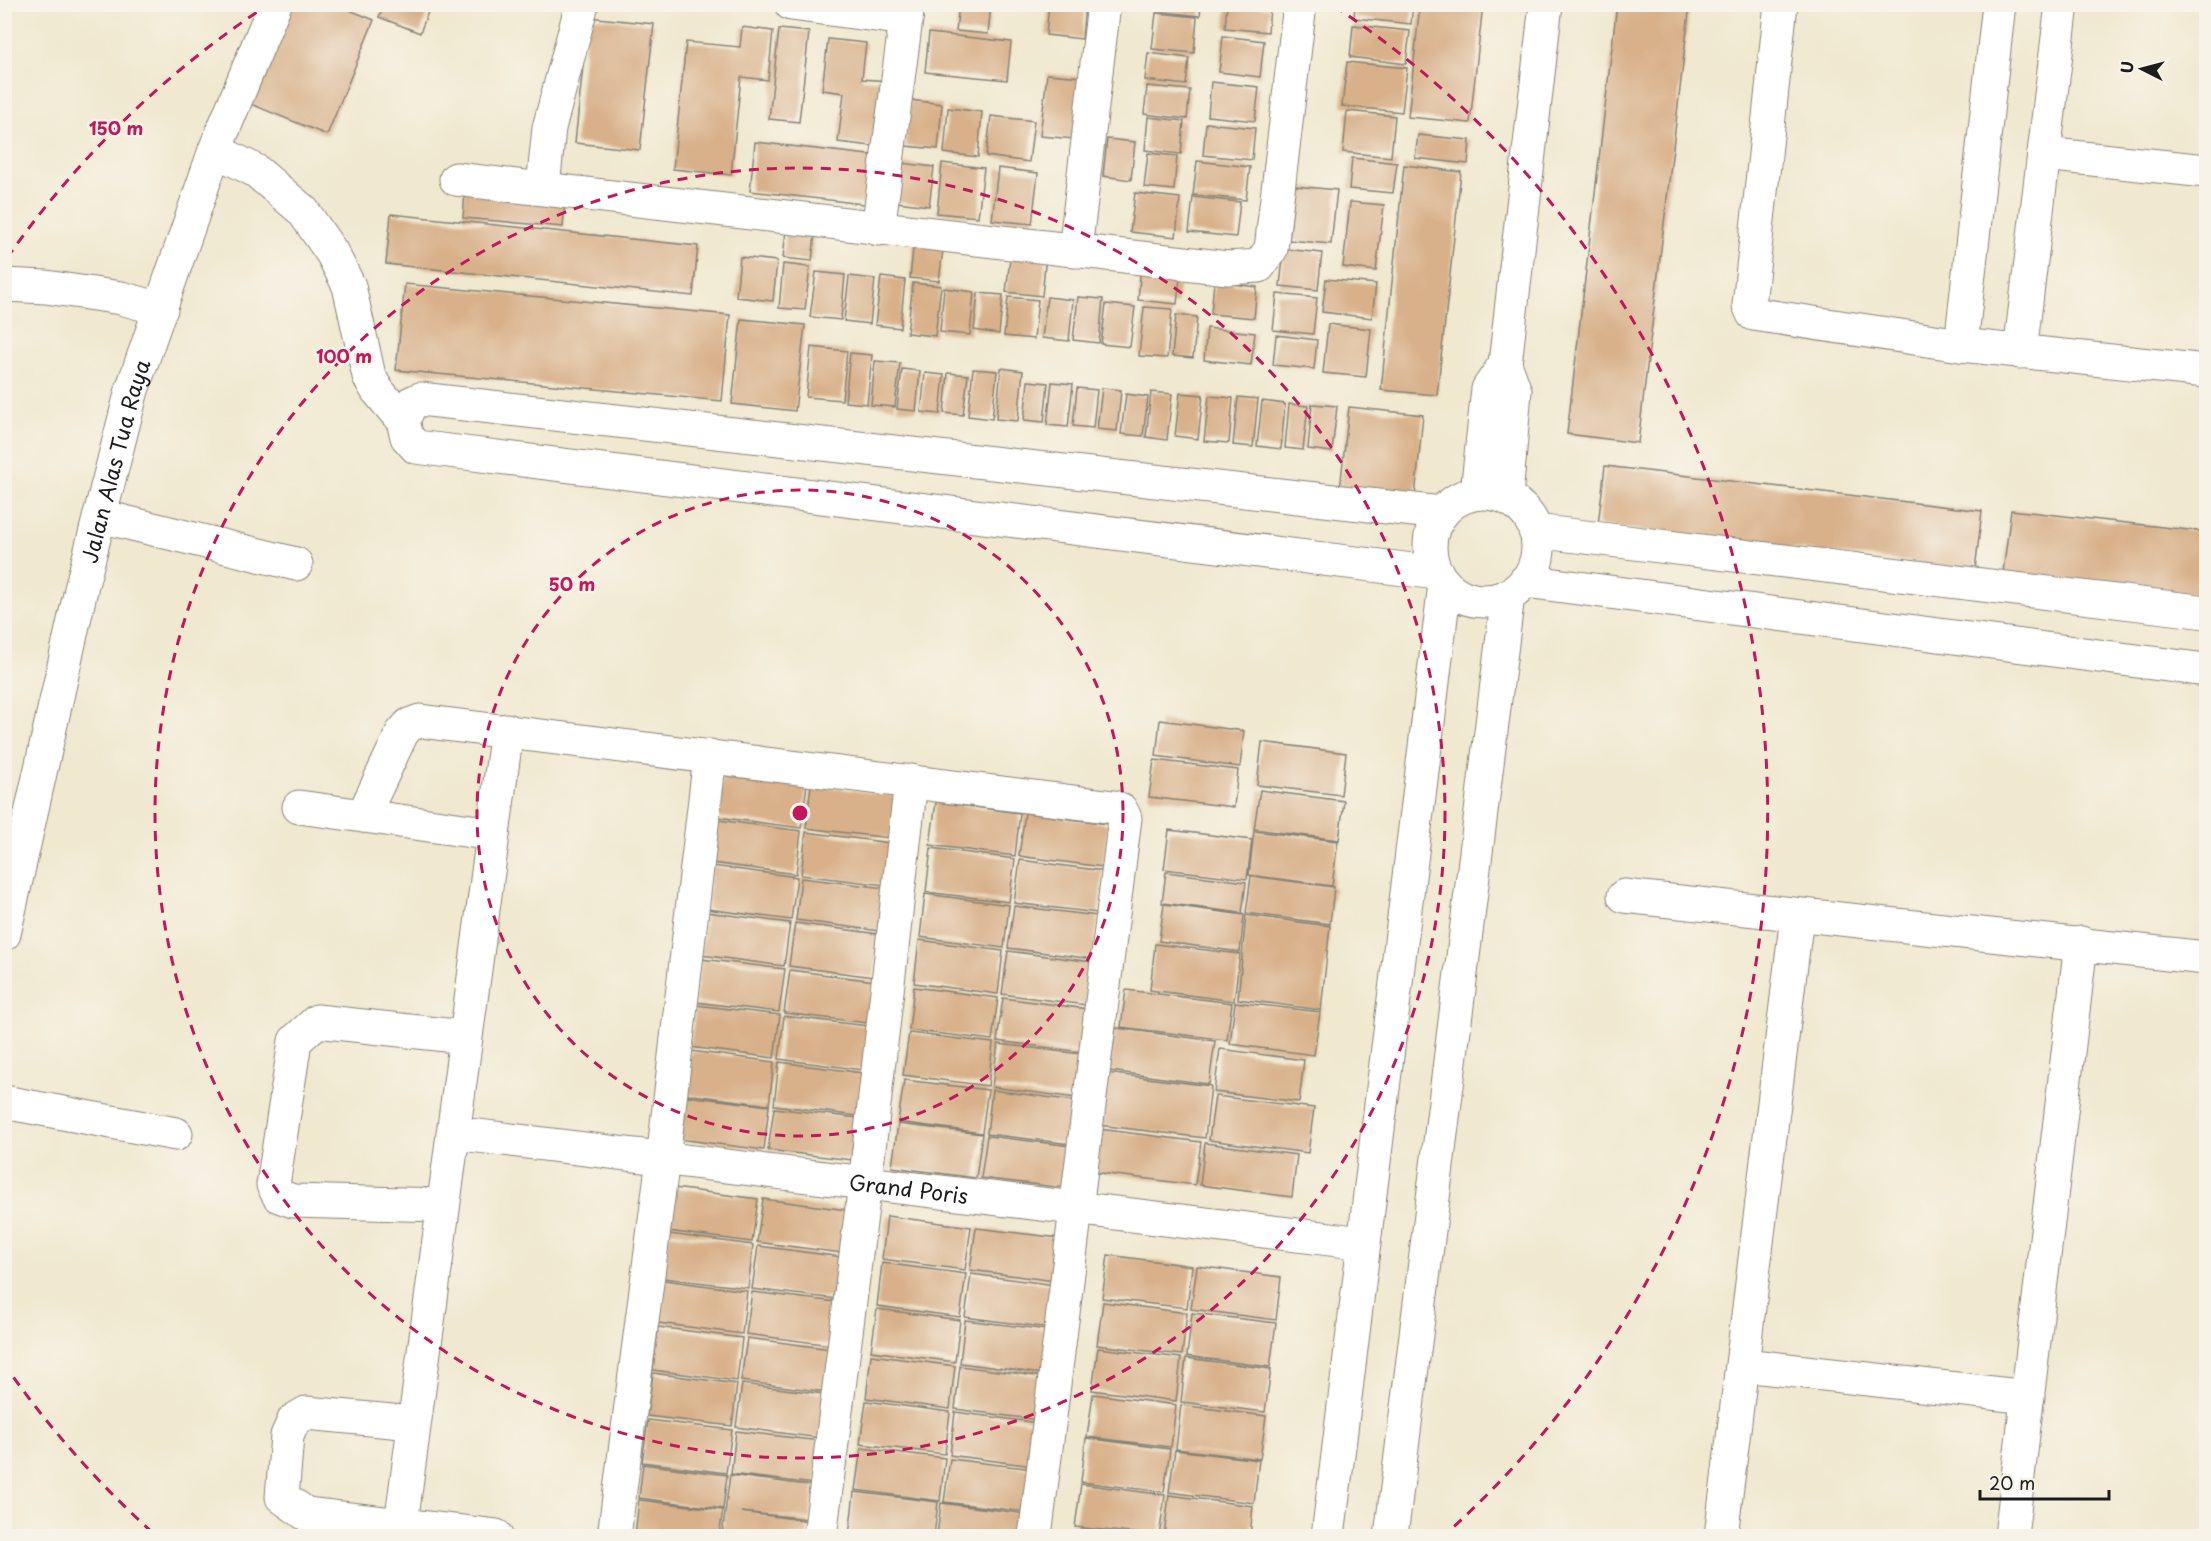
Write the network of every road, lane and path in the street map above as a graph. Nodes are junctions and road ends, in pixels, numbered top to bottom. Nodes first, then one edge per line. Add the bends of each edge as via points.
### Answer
1 (275, 4) edge
2 (582, 4) edge
3 (791, 4) edge
4 (1104, 4) edge
5 (1300, 4) edge
6 (1546, 4) edge
7 (1781, 4) edge
8 (1999, 4) edge
9 (2062, 4) edge
10 (907, 12) edge
11 (215, 150) junction
12 (2044, 154) junction
13 (2206, 171) edge
14 (456, 179) dead end
15 (543, 187) junction
16 (878, 229) junction
17 (1075, 251) junction
18 (4, 285) edge
19 (161, 309) junction
20 (1961, 345) junction
21 (2020, 352) junction
22 (2206, 371) edge
23 (403, 421) junction
24 (1492, 495) junction
25 (1441, 513) junction
26 (100, 516) junction
27 (1535, 531) junction
28 (296, 564) dead end
29 (1441, 579) junction
30 (1516, 588) junction
31 (2206, 612) edge
32 (2206, 670) edge
33 (507, 730) junction
34 (710, 756) junction
35 (911, 781) junction
36 (299, 807) dead end
37 (363, 816) junction
38 (493, 834) junction
39 (1624, 896) dead end
40 (1797, 916) junction
41 (4, 934) edge
42 (2081, 944) junction
43 (2206, 958) edge
44 (465, 1037) junction
45 (4, 1101) edge
46 (453, 1133) junction
47 (176, 1134) dead end
48 (663, 1159) junction
49 (865, 1184) junction
50 (441, 1205) junction
51 (1077, 1207) junction
52 (1364, 1243) junction
53 (1743, 1365) junction
54 (2028, 1397) junction
55 (413, 1423) junction
56 (401, 1524) junction
57 (496, 1536) edge
58 (614, 1536) edge
59 (820, 1536) edge
60 (1035, 1536) edge
61 (1328, 1536) edge
62 (1391, 1536) edge
63 (1721, 1536) edge
64 (2011, 1536) edge

1 - 11 street, Jalan Alas Tua Raya
2 - 15 street via 549,128
3 - 10 street
4 - 17 street
5 - 17 street via 1271,249 1259,266 1228,268
6 - 24 street via 1505,364 1488,389
7 - 20 street via 1749,310 1758,316
8 - 20 street
9 - 12 street
10 - 16 street
11 - 19 street, Jalan Alas Tua Raya
11 - 23 street via 256,171 303,211 349,286 369,376
12 - 13 street
12 - 21 street
14 - 15 street
15 - 16 street
16 - 17 street
18 - 19 street via 121,298
19 - 26 street, Jalan Alas Tua Raya via 132,390
20 - 21 street
21 - 22 street
23 - 25 street via 411,403 420,399
23 - 29 street via 407,436 416,447
24 - 25 street via 1451,503
24 - 27 street via 1529,516
25 - 29 street via 1432,532 1430,553
26 - 28 street
26 - 41 street, Jalan Alas Tua Raya
27 - 30 street via 1538,548 1534,566
27 - 31 street
29 - 30 street via 1458,594 1475,600 1492,600
29 - 52 street
30 - 32 street
30 - 62 street
33 - 34 street
33 - 37 street via 420,721 409,725
33 - 38 street
34 - 35 street
34 - 48 street
35 - 49 street
35 - 51 street via 1114,807 1124,814
36 - 37 street
37 - 38 street
38 - 44 street
39 - 40 street
40 - 42 street
40 - 53 street
42 - 43 street
42 - 54 street
44 - 46 street
44 - 50 street via 316,1021 295,1041 273,1185 279,1196 293,1201
45 - 47 street
46 - 48 street, Grand Poris
46 - 50 street
48 - 49 street, Grand Poris
48 - 58 street
49 - 51 street, Grand Poris
49 - 59 street
50 - 55 street
51 - 52 street, Grand Poris
51 - 60 street
52 - 61 street
53 - 54 street
53 - 63 street
54 - 64 street
55 - 56 street
55 - 56 street via 306,1413 294,1420 287,1436 282,1497 291,1506 306,1514
56 - 57 street

